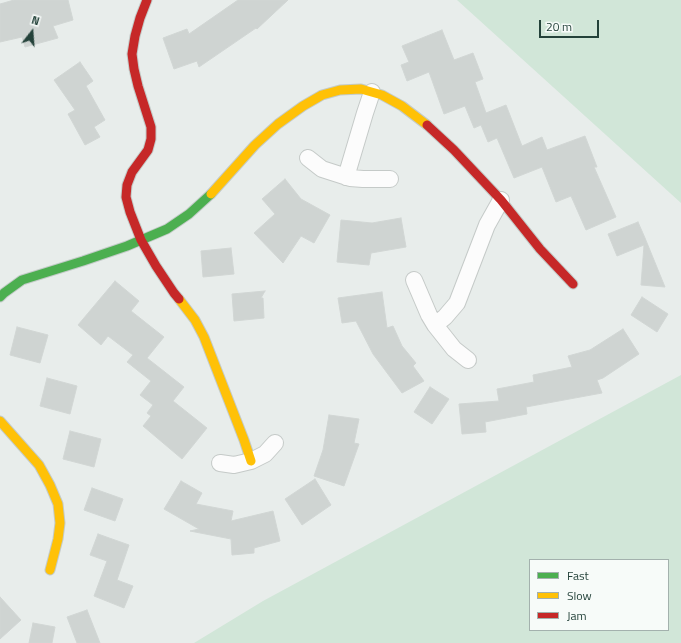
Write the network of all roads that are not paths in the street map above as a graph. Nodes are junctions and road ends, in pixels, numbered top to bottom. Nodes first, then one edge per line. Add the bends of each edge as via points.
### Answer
1 (147, 0) edge
2 (372, 92) junction
3 (308, 158) dead end
4 (346, 177) junction
5 (390, 179) dead end
6 (501, 200) junction
7 (141, 240) junction
8 (414, 280) dead end
9 (573, 284) dead end
10 (0, 297) edge
11 (435, 325) junction
12 (468, 360) dead end
13 (0, 421) edge
14 (275, 443) dead end
15 (251, 461) junction
16 (220, 463) dead end
17 (50, 570) dead end

1 - 7 street via 138,24 132,54 138,86 151,126 152,140 132,172 126,197
2 - 4 street
2 - 6 street via 402,106 427,125
2 - 7 street via 361,89 340,90 322,95 303,106 255,145 212,193 189,214 167,229
3 - 4 street via 322,169
4 - 5 street
6 - 9 street via 540,249
6 - 11 street via 487,225 457,303
7 - 10 street via 22,280
7 - 15 street via 204,337
8 - 11 street
11 - 12 street via 454,350
13 - 17 street via 39,465 58,504 60,523
14 - 15 street via 265,454
15 - 16 street via 234,465

